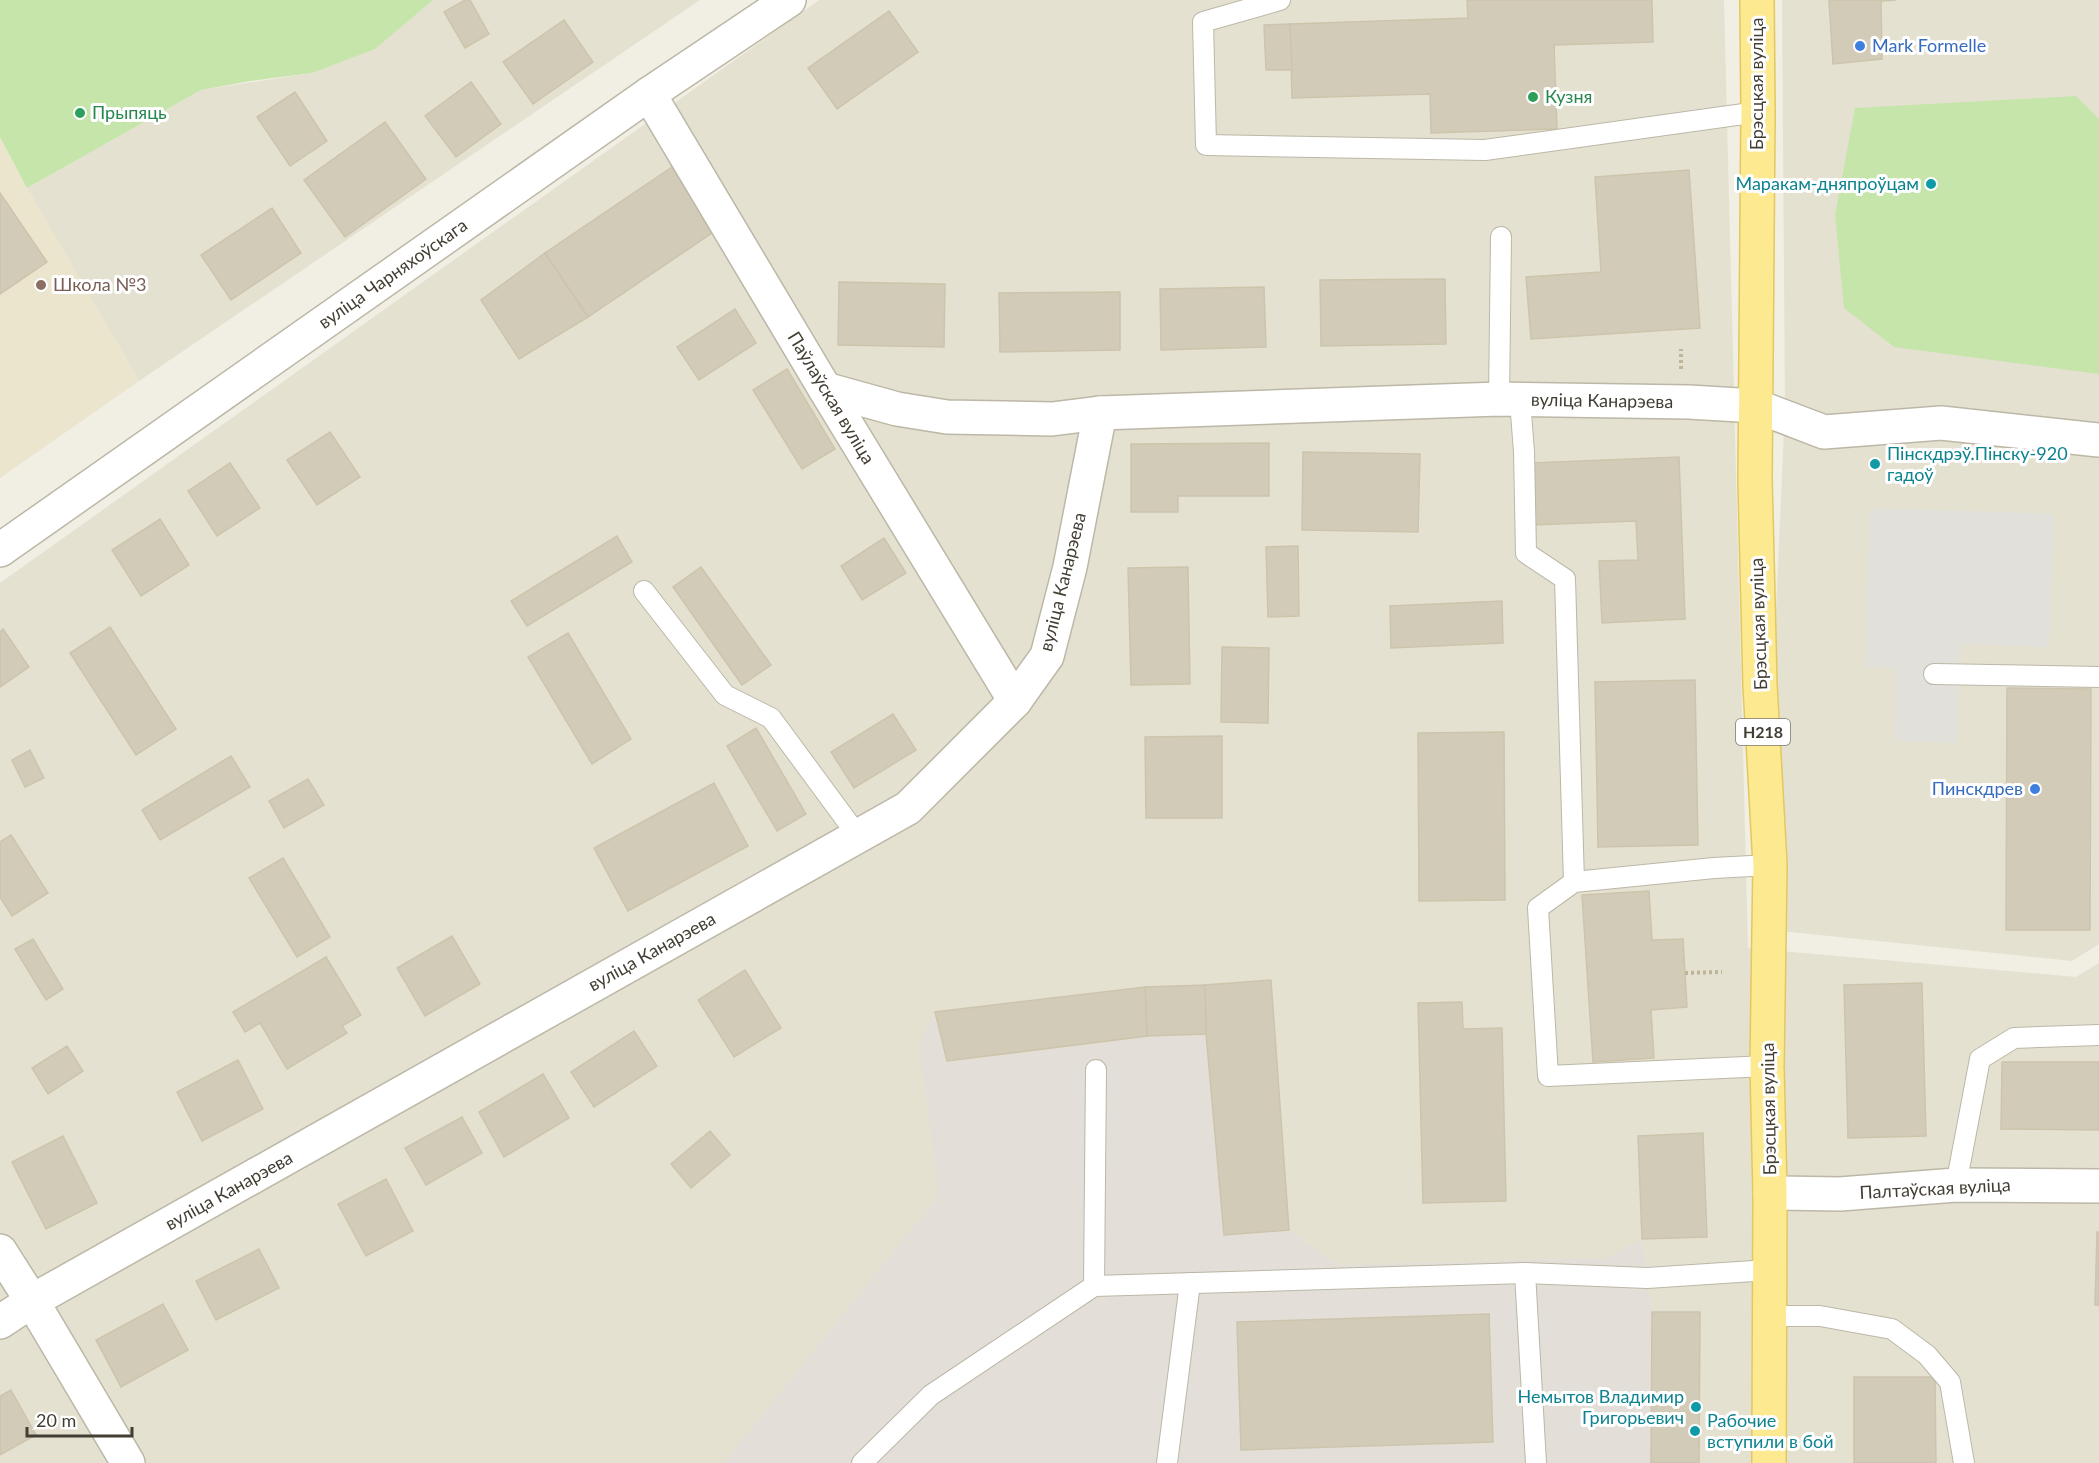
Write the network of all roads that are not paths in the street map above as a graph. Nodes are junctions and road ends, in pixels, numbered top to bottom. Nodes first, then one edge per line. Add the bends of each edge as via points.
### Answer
1 (789, 0) edge
2 (1280, 0) edge
3 (1757, 0) edge
4 (649, 94) junction
5 (1758, 112) junction
6 (1501, 237) dead end
7 (825, 389) junction
8 (1510, 399) junction
9 (1756, 406) junction
10 (1100, 413) junction
11 (2099, 440) edge
12 (0, 550) edge
13 (644, 591) dead end
14 (1934, 674) dead end
15 (2099, 677) edge
16 (1015, 701) junction
17 (858, 836) junction
18 (1770, 865) junction
19 (1574, 882) junction
20 (2099, 1035) edge
21 (1767, 1066) junction
22 (1096, 1070) dead end
23 (1956, 1185) junction
24 (2099, 1186) edge
25 (1770, 1193) junction
26 (0, 1251) edge
27 (1769, 1270) junction
28 (1525, 1273) junction
29 (1190, 1283) junction
30 (1094, 1286) junction
31 (32, 1301) junction
32 (1769, 1316) junction
33 (0, 1322) edge
34 (128, 1463) edge
35 (862, 1463) edge
36 (1167, 1463) edge
37 (1536, 1463) edge
38 (1769, 1463) edge
39 (1964, 1463) edge

1 - 4 street, вуліца Чарняхоўскага
2 - 5 lane via 1203,22 1206,145 1485,150
3 - 5 main road, Брэсцкая вуліца / Н218
4 - 7 street, Паўлаўская вуліца
4 - 12 street, вуліца Чарняхоўскага
5 - 9 main road, Брэсцкая вуліца / Н218
6 - 8 lane
7 - 10 street, вуліца Канарэева via 897,410 947,417 1052,419
7 - 16 street, Паўлаўская вуліца
8 - 9 street, вуліца Канарэева
8 - 10 street, вуліца Канарэева
8 - 19 lane via 1524,452 1526,553 1565,579
9 - 11 street, вуліца Канарэева via 1824,432 1941,423
9 - 18 main road, Брэсцкая вуліца / Н218 via 1760,685
10 - 16 street, вуліца Канарэева via 1070,567 1047,656
13 - 17 lane via 725,695 771,718
14 - 15 lane
16 - 17 street, вуліца Канарэева via 908,808
17 - 31 street, вуліца Канарэева
18 - 19 lane
18 - 21 main road, Брэсцкая вуліца / Н218
19 - 21 lane via 1538,908 1548,1076
20 - 23 lane via 2014,1038 1980,1059
21 - 25 main road, Брэсцкая вуліца / Н218
22 - 30 lane
23 - 24 street, Палтаўская вуліца
23 - 25 street, Палтаўская вуліца via 1840,1194
25 - 27 main road, Брэсцкая вуліца / Н218
26 - 31 street
27 - 28 lane via 1647,1278
27 - 32 main road, Брэсцкая вуліца / Н218
28 - 29 lane
28 - 37 lane
29 - 30 lane
29 - 36 lane
30 - 35 lane via 931,1395
31 - 33 street, вуліца Канарэева
31 - 34 street
32 - 38 main road, Брэсцкая вуліца / Н218
32 - 39 lane via 1820,1316 1892,1329 1927,1355 1950,1382

